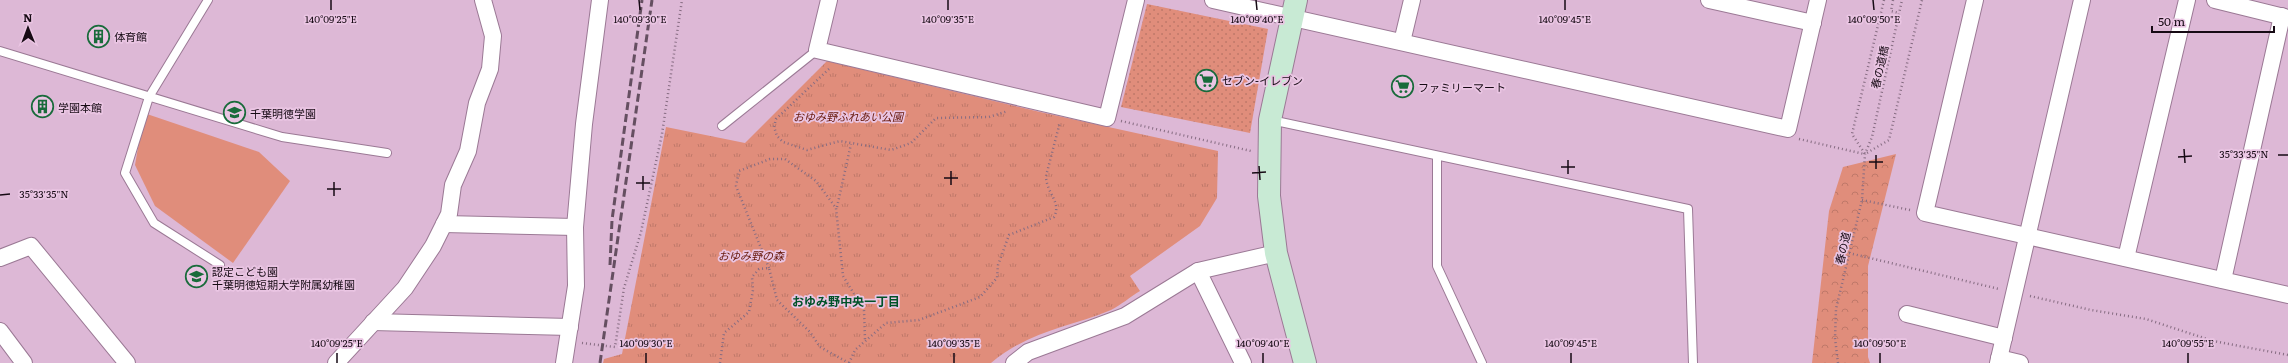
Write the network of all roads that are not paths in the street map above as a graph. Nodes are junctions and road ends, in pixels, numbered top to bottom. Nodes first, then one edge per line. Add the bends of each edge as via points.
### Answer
1 (208, 0) edge
2 (483, 0) edge
3 (600, 0) edge
4 (829, 0) edge
5 (1136, 0) edge
6 (1213, 0) edge
7 (1412, 0) edge
8 (1709, 0) edge
9 (1818, 0) edge
10 (1975, 0) edge
11 (2082, 0) edge
12 (2187, 0) edge
13 (2214, 0) edge
14 (1294, 9) edge
15 (2285, 17) edge
16 (1813, 23) junction
17 (1402, 42) junction
18 (817, 50) junction
19 (0, 51) edge
20 (149, 97) junction
21 (1270, 120) junction
22 (722, 126) dead end
23 (387, 153) dead end
24 (1437, 156) junction
25 (444, 224) junction
26 (575, 227) junction
27 (2026, 237) junction
28 (1276, 253) junction
29 (0, 258) edge
30 (2126, 258) junction
31 (220, 265) dead end
32 (1198, 271) junction
33 (2223, 280) junction
34 (2288, 295) edge
35 (1907, 314) dead end
36 (373, 322) junction
37 (570, 327) junction
38 (0, 331) edge
39 (2004, 338) junction
40 (1998, 361) edge
41 (24, 363) edge
42 (127, 363) edge
43 (336, 363) edge
44 (564, 363) edge
45 (1014, 363) edge
46 (1242, 363) edge
47 (1305, 363) edge
48 (1482, 363) edge
49 (1693, 363) edge
50 (2020, 363) edge

1 - 20 lane
2 - 25 street via 493,36 490,69 477,103 468,151 453,185 449,214
3 - 26 street via 584,124
4 - 18 street
5 - 18 street via 1107,118
6 - 14 street
7 - 17 street
8 - 16 street
9 - 16 street
10 - 27 street via 1925,213
11 - 27 street
12 - 30 street
13 - 15 street
14 - 17 street
14 - 21 street
15 - 33 street
16 - 17 street via 1788,130
18 - 22 lane
19 - 20 lane
20 - 23 lane via 282,137
20 - 31 lane via 125,173 154,223
21 - 24 lane
21 - 28 street via 1269,196
24 - 48 lane via 1437,266
24 - 49 lane via 1688,209
25 - 26 street
25 - 36 street via 405,288
26 - 37 street via 576,286
27 - 30 street
27 - 39 street
28 - 32 street
28 - 47 street
29 - 42 street via 31,246
30 - 33 street
32 - 45 street via 1125,316 1028,352
32 - 46 street
33 - 34 street
35 - 39 street
36 - 37 street
36 - 43 street
37 - 44 street
38 - 41 street
39 - 40 street
40 - 50 street

